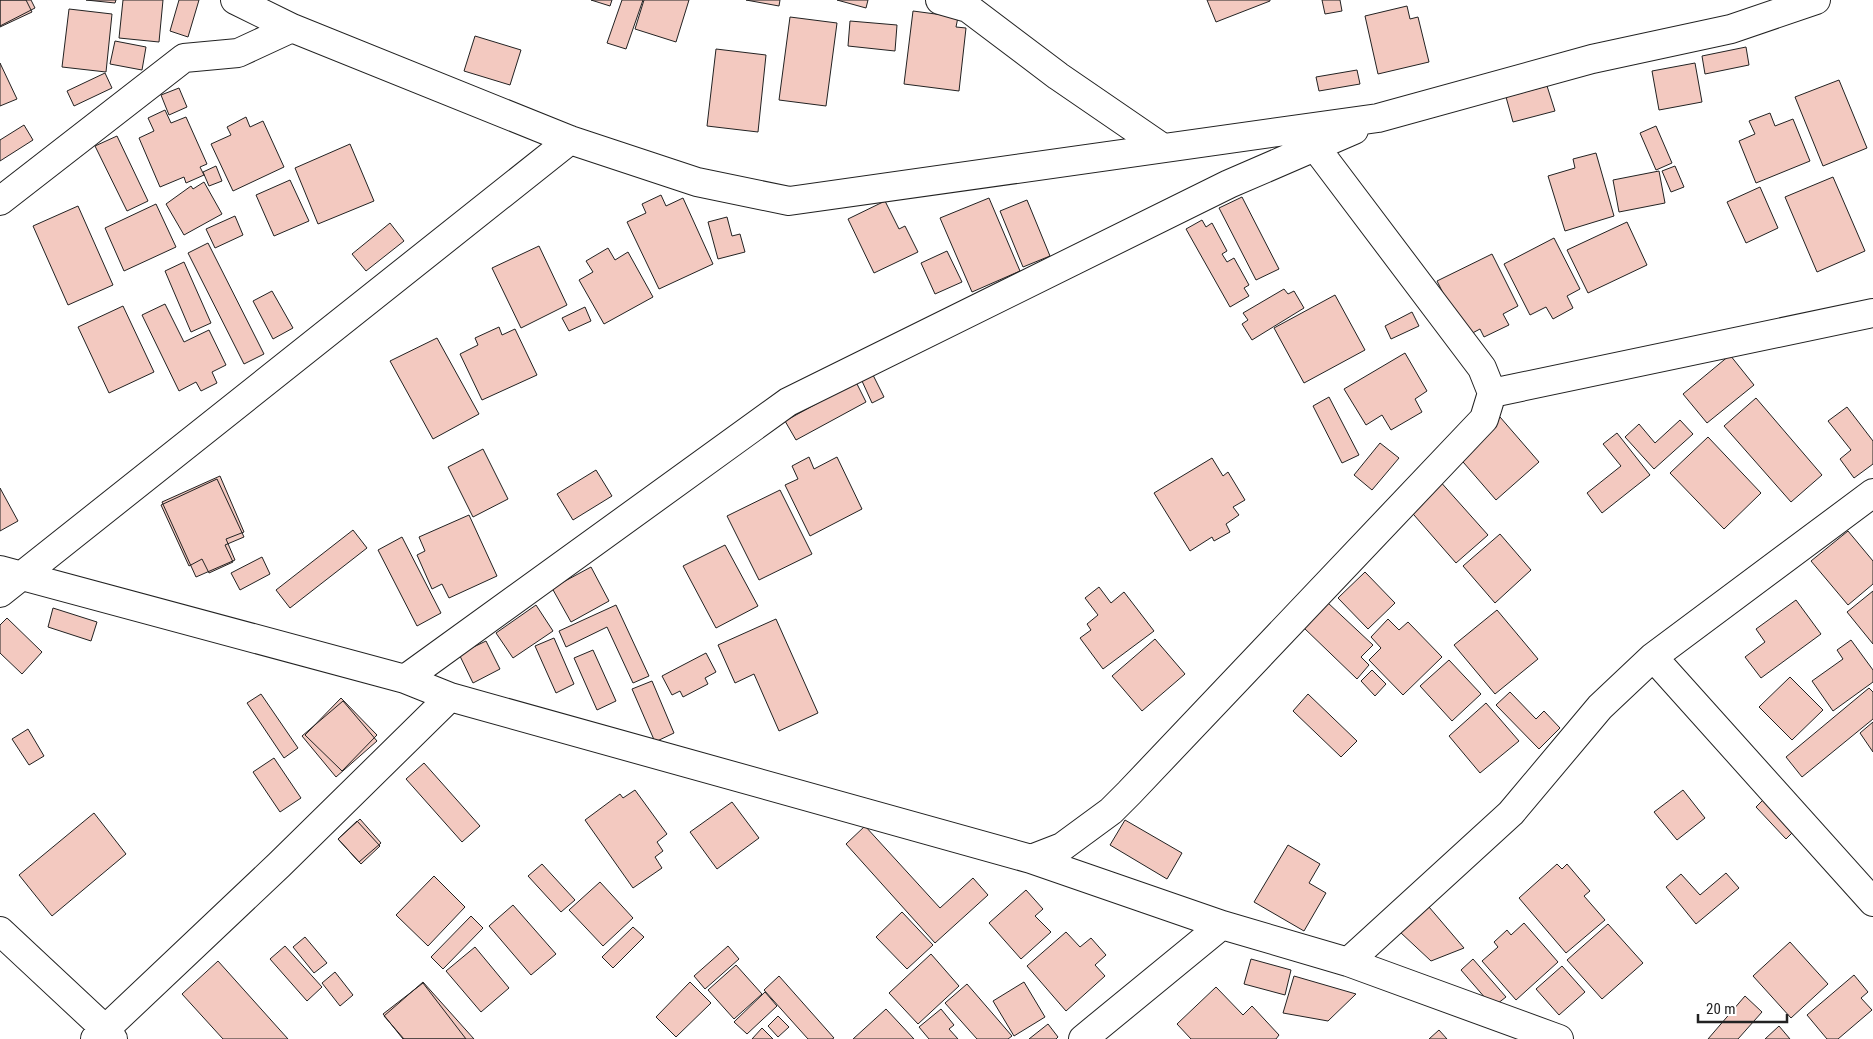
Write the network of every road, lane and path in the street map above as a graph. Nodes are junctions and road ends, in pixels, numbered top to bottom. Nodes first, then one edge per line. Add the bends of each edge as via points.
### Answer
1 (235, 0) edge
2 (940, 0) edge
3 (1816, 0) edge
4 (292, 28) junction
5 (1378, 118) junction
6 (570, 140) junction
7 (1163, 148) junction
8 (1316, 148) junction
9 (0, 201) edge
10 (1873, 312) edge
11 (1492, 393) junction
12 (1873, 493) edge
13 (7, 580) edge
14 (1653, 657) junction
15 (404, 679) junction
16 (450, 697) junction
17 (1031, 859) junction
18 (1873, 902) edge
19 (1222, 925) junction
20 (0, 931) edge
21 (1348, 962) junction
22 (104, 1036) edge
23 (1083, 1039) edge
24 (1559, 1039) edge

1 - 4 street
2 - 7 street via 968,8 1058,76
3 - 5 street via 1731,29 1592,59
4 - 6 street
4 - 9 street via 238,53 184,58
5 - 7 street
5 - 8 street
6 - 7 street via 697,182 789,201
6 - 13 street
8 - 11 street via 1482,368
8 - 15 street via 1229,184 788,402
10 - 11 street
11 - 17 street via 1484,419 1129,793 1111,811 1062,847
12 - 14 street
13 - 15 street
14 - 18 street
14 - 21 street via 1600,707 1511,813
15 - 16 street
16 - 17 street
16 - 22 street
17 - 19 street
19 - 21 street
19 - 23 street
20 - 22 street
21 - 24 street

